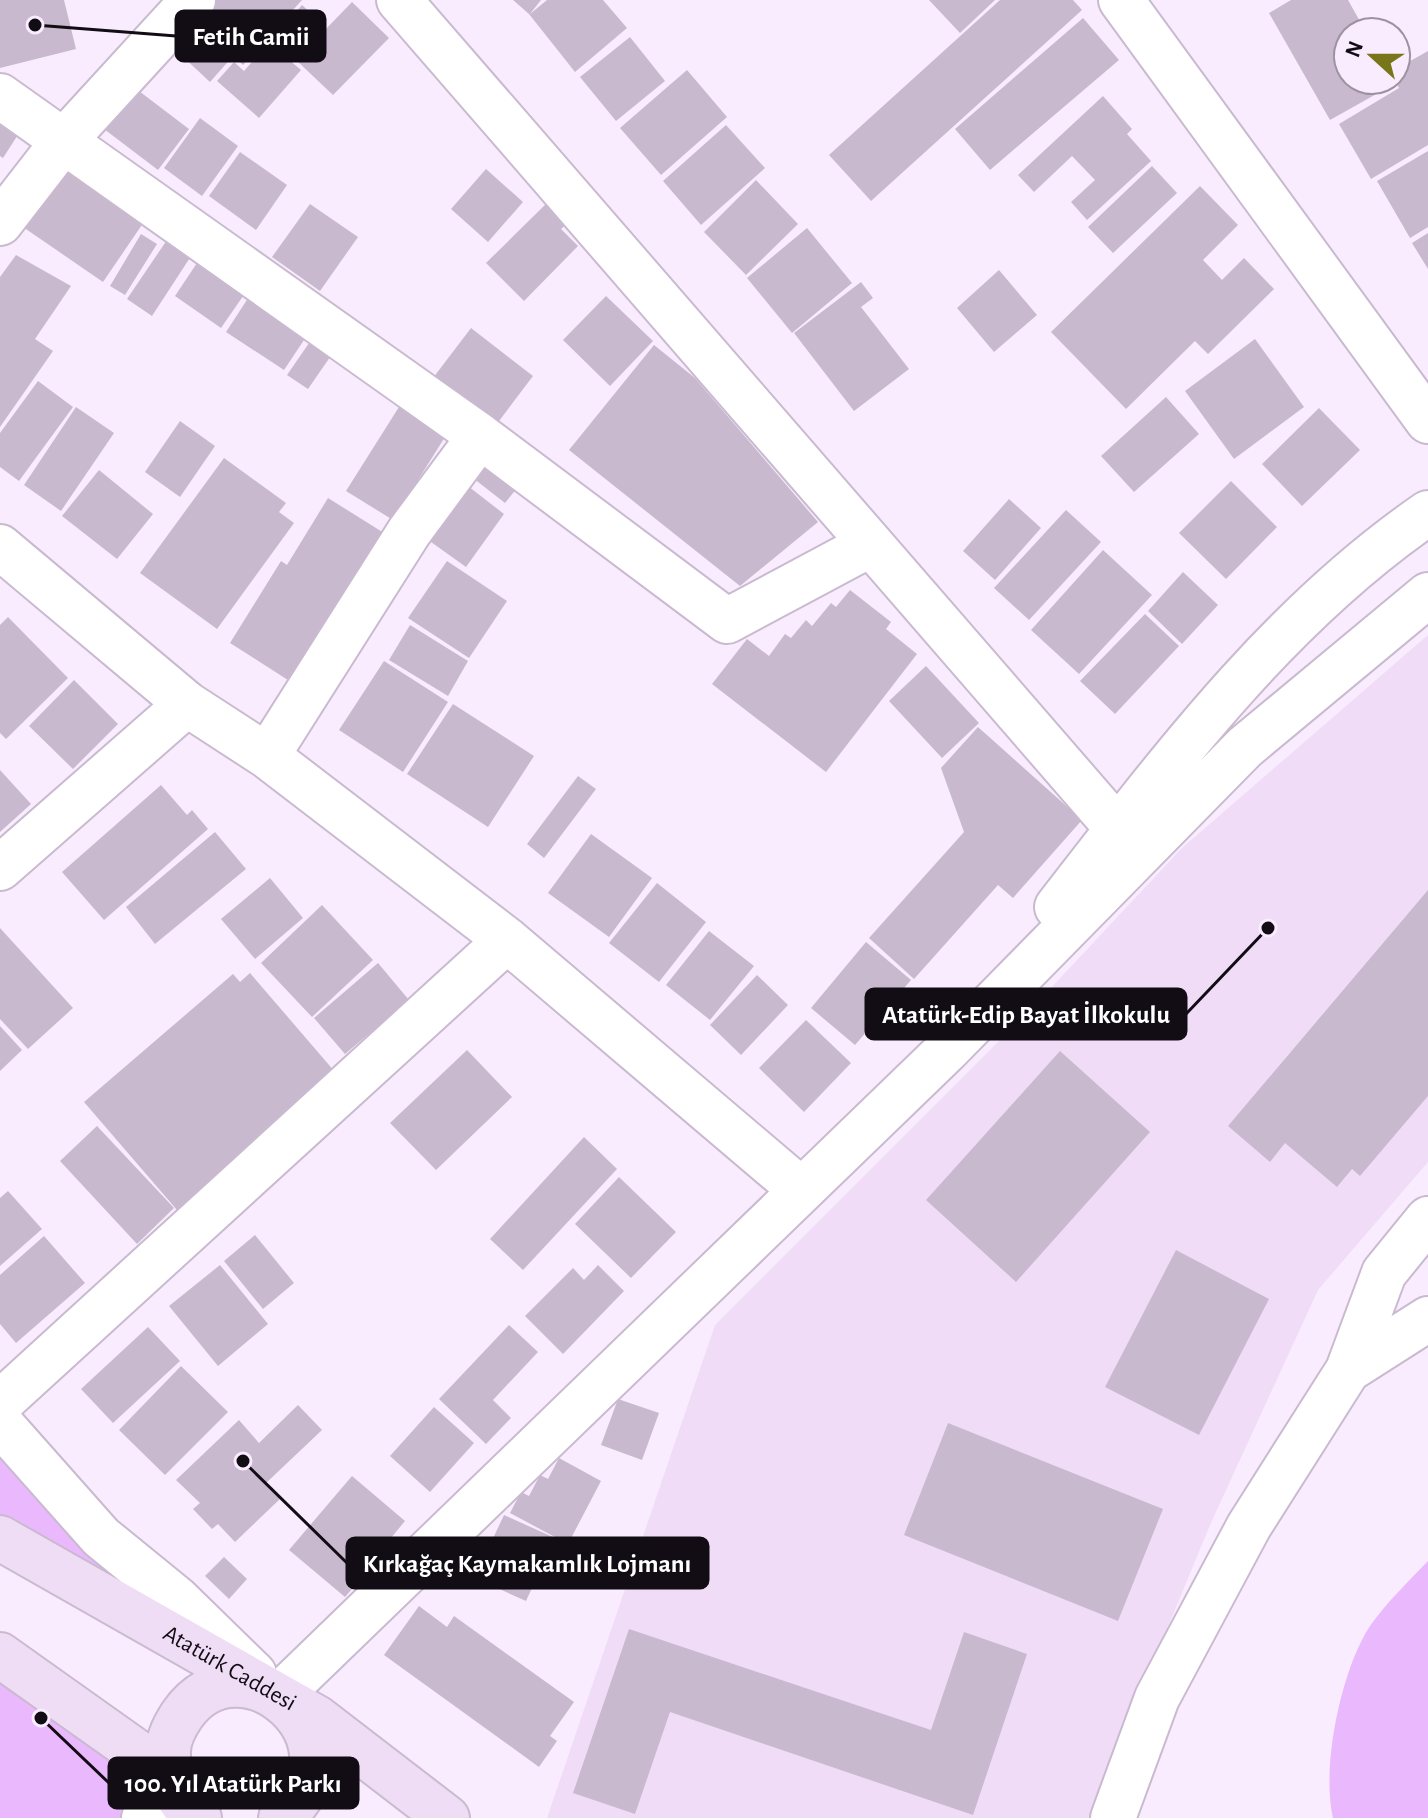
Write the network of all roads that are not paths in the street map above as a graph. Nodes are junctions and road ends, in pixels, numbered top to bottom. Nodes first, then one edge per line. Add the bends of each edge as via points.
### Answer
1 (193, 0) edge
2 (399, 0) edge
3 (1121, 0) edge
4 (0, 96) edge
5 (62, 143) junction
6 (0, 223) edge
7 (1428, 421) edge
8 (480, 436) junction
9 (1428, 513) edge
10 (871, 544) junction
11 (0, 547) edge
12 (1428, 595) edge
13 (187, 704) junction
14 (267, 756) junction
15 (1118, 829) junction
16 (0, 868) edge
17 (507, 940) junction
18 (946, 1051) junction
19 (800, 1189) junction
20 (1428, 1219) edge
21 (1428, 1319) edge
22 (1348, 1370) junction
23 (0, 1403) edge
24 (0, 1423) edge
25 (0, 1538) edge
26 (0, 1655) edge
27 (278, 1697) junction
28 (169, 1775) junction
29 (144, 1818) edge
30 (199, 1818) edge
31 (281, 1818) edge
32 (447, 1818) edge
33 (1113, 1818) edge

1 - 5 street
2 - 10 street
3 - 7 street
4 - 5 street
5 - 6 street
5 - 8 street
8 - 10 street via 727,621
8 - 14 street via 409,532
9 - 15 street via 1299,618
10 - 15 street
11 - 13 street
12 - 18 street via 1245,747
13 - 14 street
13 - 16 street
14 - 17 street
15 - 18 street
17 - 19 street
17 - 23 street
18 - 19 street
19 - 27 street
20 - 22 street via 1384,1273
21 - 22 street
22 - 33 street via 1249,1526 1157,1698
24 - 27 street via 101,1537 176,1598
25 - 27 main road, Atatürk Caddesi
26 - 28 main road
27 - 28 main road via 256,1687 232,1686 188,1706 167,1750
27 - 31 main road via 296,1712 312,1755 310,1779 299,1801
27 - 32 main road, Atatürk Caddesi via 317,1718
28 - 29 street
28 - 30 main road via 178,1797

